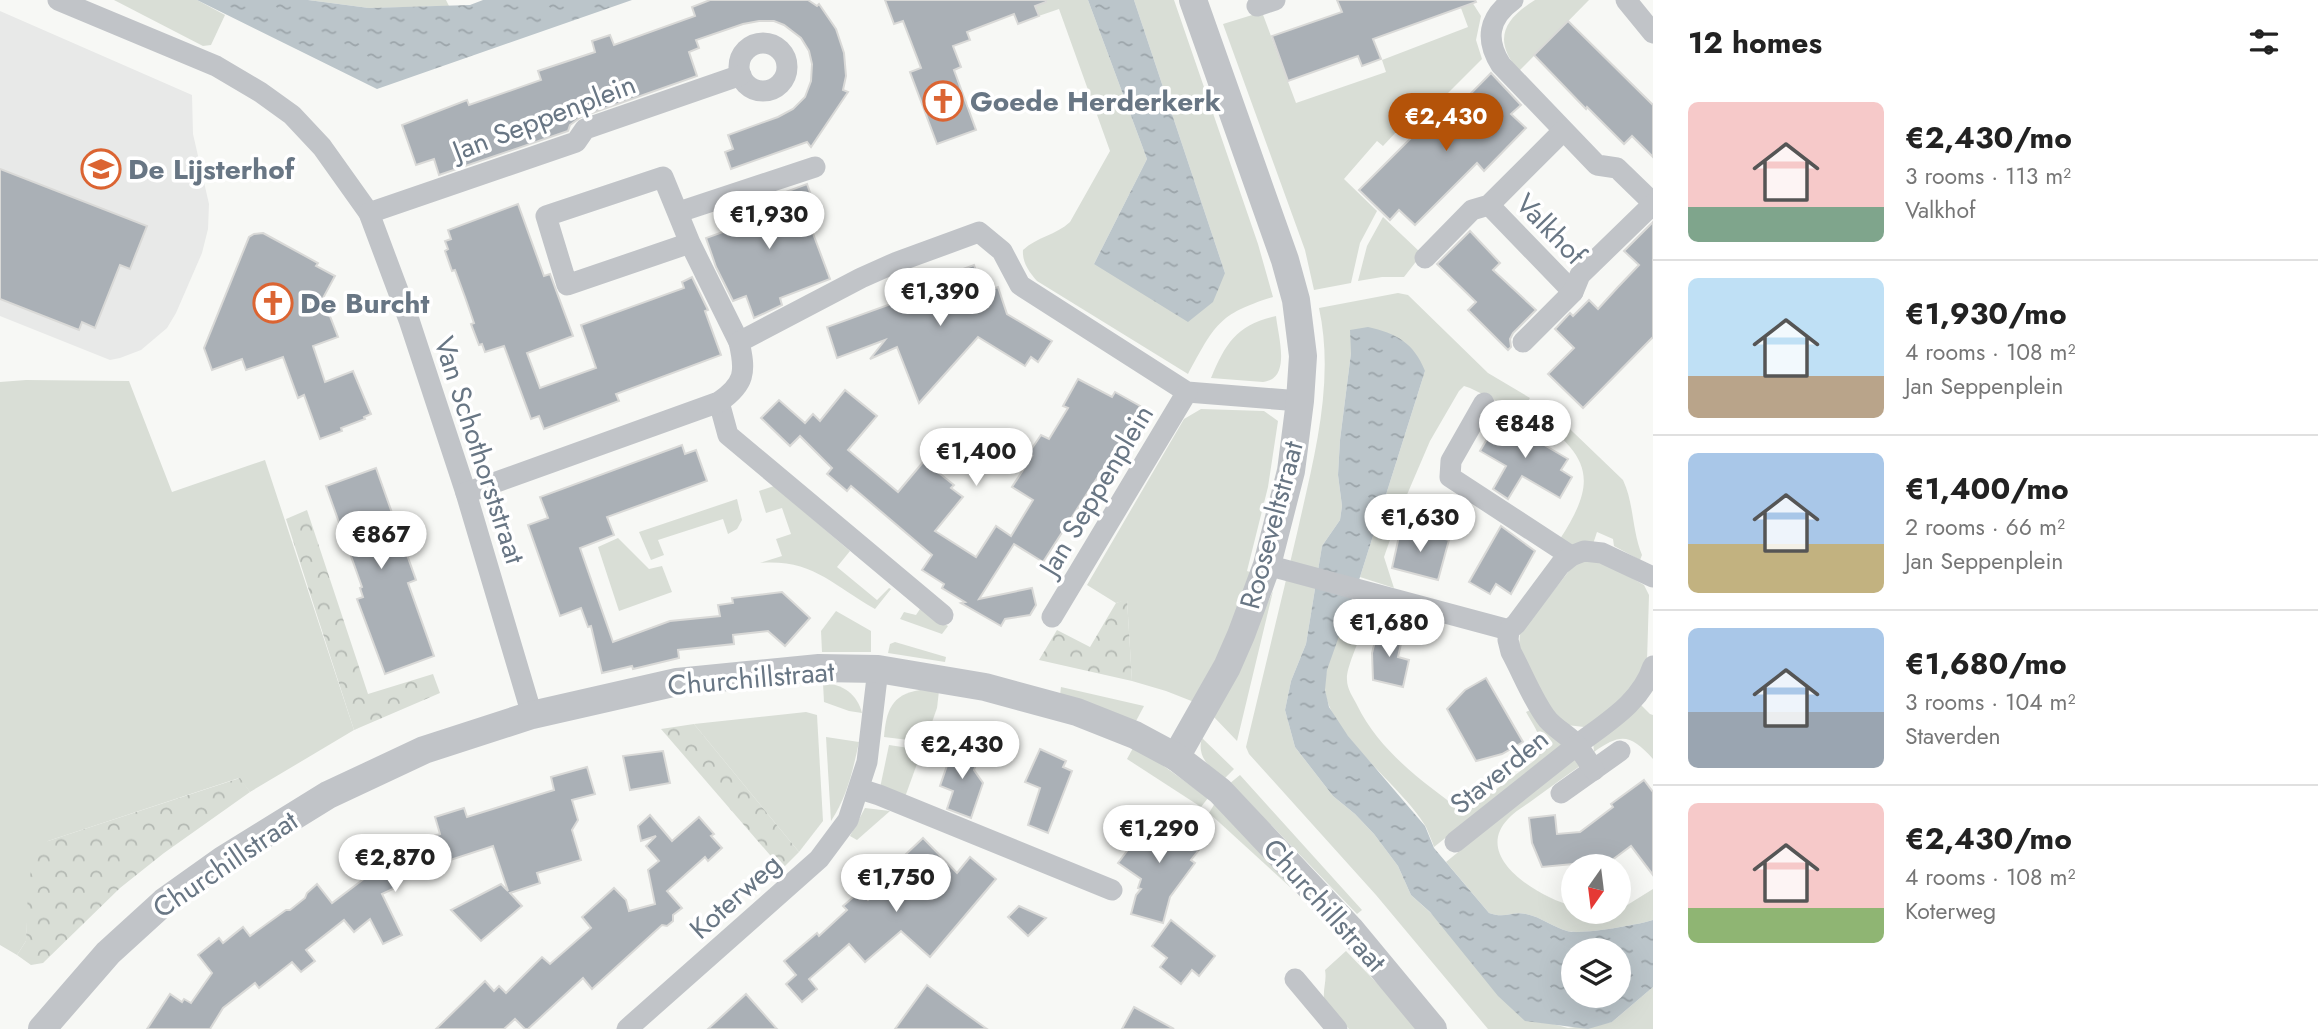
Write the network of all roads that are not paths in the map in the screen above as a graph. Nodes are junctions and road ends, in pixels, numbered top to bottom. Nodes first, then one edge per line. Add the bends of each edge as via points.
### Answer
1 (58, 0) edge
2 (1193, 0) edge
3 (1513, 0) edge
4 (1626, 0) edge
5 (1653, 33) edge
6 (741, 75) dead end
7 (1563, 131) junction
8 (815, 167) dead end
9 (1653, 204) edge
10 (1489, 205) junction
11 (679, 212) junction
12 (369, 213) junction
13 (691, 243) junction
14 (1425, 258) dead end
15 (1573, 292) junction
16 (738, 342) junction
17 (1523, 342) dead end
18 (1187, 393) junction
19 (1300, 401) junction
20 (719, 402) junction
21 (1484, 403) dead end
22 (466, 493) junction
23 (1571, 556) junction
24 (1267, 565) junction
25 (1653, 577) edge
26 (943, 615) dead end
27 (1052, 617) dead end
28 (1509, 630) junction
29 (1653, 666) edge
30 (878, 669) junction
31 (532, 715) junction
32 (1577, 745) junction
33 (1619, 751) dead end
34 (1176, 757) junction
35 (1594, 769) junction
36 (860, 789) junction
37 (1561, 793) dead end
38 (1455, 842) dead end
39 (1112, 890) dead end
40 (1294, 979) dead end
41 (42, 1029) edge
42 (627, 1029) edge
43 (1337, 1029) edge
44 (1433, 1029) edge

1 - 12 street, Van Schothorststraat via 216,66 260,92 292,115 322,147
2 - 19 street, Rooseveltstraat via 1296,300 1303,356
3 - 7 street, Valkhof via 1493,26 1489,39 1493,52
4 - 5 street
6 - 12 street, Jan Seppenplein via 585,129 576,142
7 - 9 street, Valkhof via 1597,165 1617,168
7 - 10 street, Valkhof
8 - 11 street
9 - 15 street, Valkhof via 1580,275
10 - 14 street, Valkhof via 1472,210
10 - 15 street, Valkhof
11 - 13 street
11 - 13 street via 663,177 546,216 567,285
12 - 22 street, Van Schothorststraat
13 - 16 street
15 - 17 street, Valkhof
16 - 18 street, Jan Seppenplein via 861,278 979,232 1002,251 1020,285
16 - 20 street via 744,367 740,381
18 - 19 street, Jan Seppenplein
18 - 27 street, Jan Seppenplein
19 - 24 street, Rooseveltstraat via 1291,471
20 - 22 street
20 - 26 street via 728,435
21 - 23 street via 1451,460 1450,477
22 - 31 street, Van Schothorststraat
23 - 25 street via 1584,551 1602,553
23 - 28 street
24 - 28 street
24 - 34 street, Rooseveltstraat via 1227,667
28 - 32 street, Staverden via 1511,652 1546,718
29 - 32 street, Staverden via 1637,697
30 - 31 street, Churchillstraat via 819,668 677,682
30 - 34 street, Churchillstraat via 985,687 1077,712
30 - 36 street, Koterweg
31 - 41 street, Churchillstraat via 424,750 328,795 223,860 164,902 108,953
32 - 35 street, Staverden
32 - 38 street, Staverden
33 - 35 street, Staverden
34 - 44 street, Churchillstraat via 1220,791 1350,929
35 - 37 street, Staverden
36 - 39 street
36 - 42 street, Koterweg via 848,820 819,859
40 - 43 street

